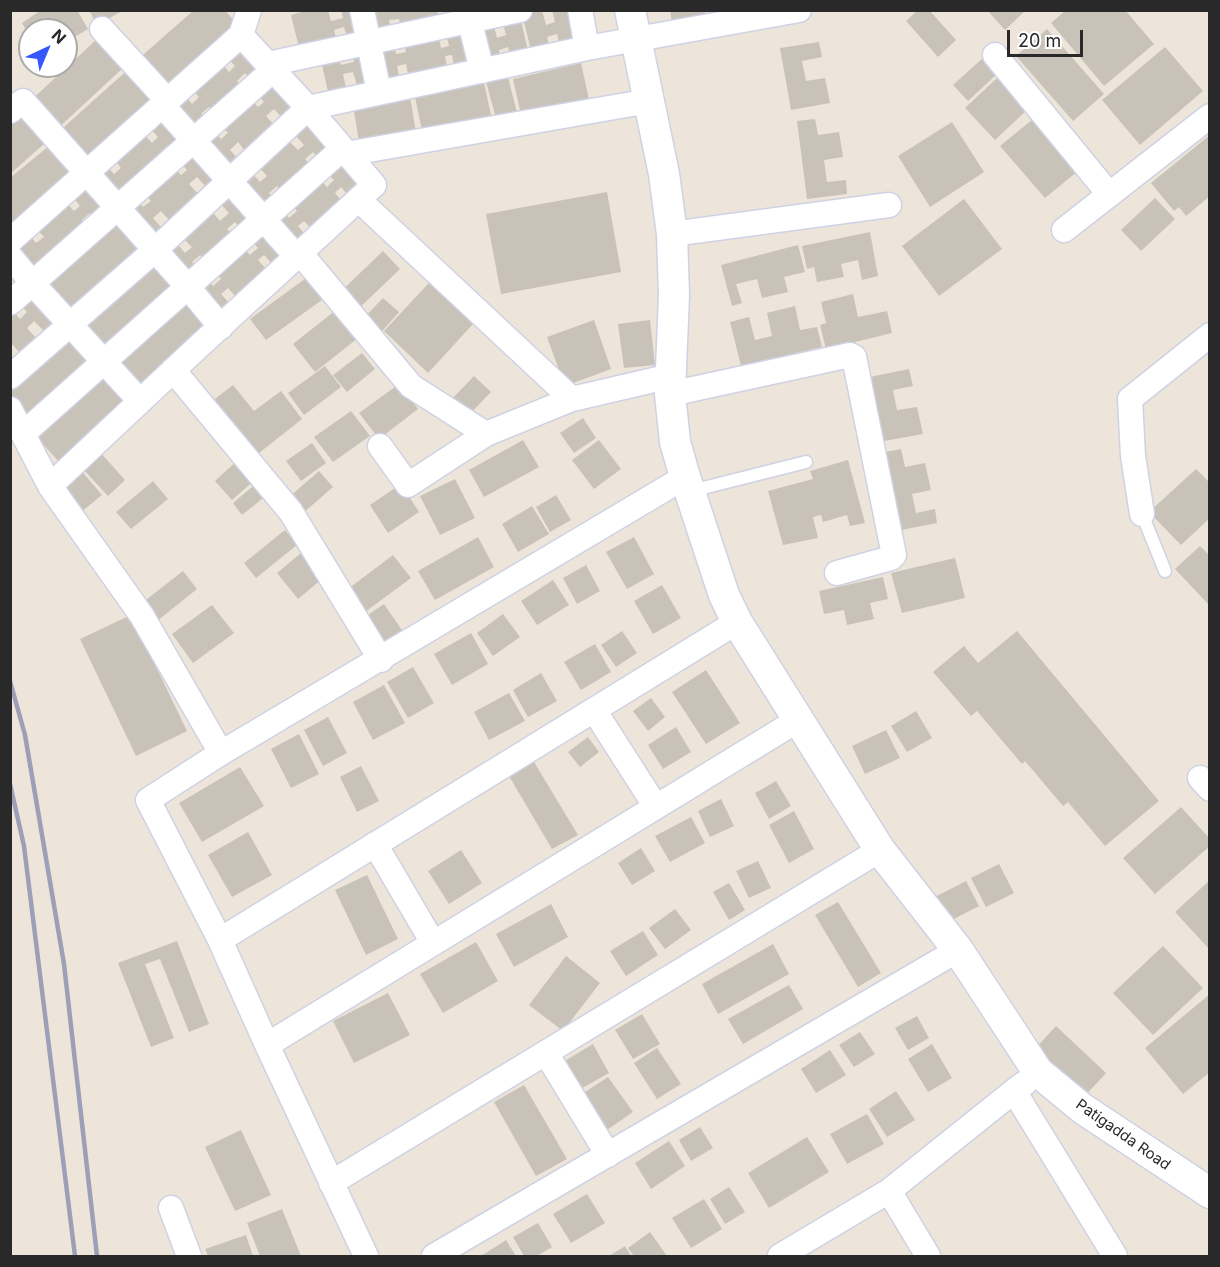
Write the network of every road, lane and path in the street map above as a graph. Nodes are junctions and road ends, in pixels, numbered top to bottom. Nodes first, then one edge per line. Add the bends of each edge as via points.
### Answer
1 (249, 10) edge
2 (362, 10) edge
3 (520, 10) edge
4 (580, 10) edge
5 (630, 10) edge
6 (798, 10) edge
7 (471, 16) edge
8 (102, 29) dead end
9 (241, 36) junction
10 (637, 40) junction
11 (370, 44) junction
12 (587, 48) junction
13 (995, 55) dead end
14 (271, 67) junction
15 (482, 71) junction
16 (379, 92) junction
17 (649, 101) junction
18 (166, 104) junction
19 (308, 108) junction
20 (10, 111) edge
21 (1209, 116) edge
22 (194, 141) junction
23 (344, 152) junction
24 (88, 173) junction
25 (229, 180) junction
26 (1109, 194) junction
27 (358, 200) junction
28 (889, 205) dead end
29 (119, 208) junction
30 (263, 219) junction
31 (1064, 230) dead end
32 (672, 234) junction
33 (10, 242) edge
34 (155, 250) junction
35 (10, 256) edge
36 (299, 256) junction
37 (33, 284) junction
38 (187, 286) junction
39 (10, 303) edge
40 (71, 326) junction
41 (221, 327) junction
42 (1209, 335) edge
43 (104, 362) junction
44 (173, 370) junction
45 (10, 377) edge
46 (670, 385) junction
47 (572, 399) junction
48 (140, 401) junction
49 (10, 409) edge
50 (24, 434) junction
51 (486, 434) junction
52 (381, 447) dead end
53 (806, 462) dead end
54 (687, 485) junction
55 (50, 486) junction
56 (1142, 514) joint
57 (1165, 572) dead end
58 (837, 573) dead end
59 (737, 622) junction
60 (381, 660) junction
61 (594, 710) junction
62 (798, 720) junction
63 (221, 753) junction
64 (656, 807) junction
65 (375, 844) junction
66 (880, 850) junction
67 (220, 940) junction
68 (433, 944) junction
69 (958, 950) junction
70 (267, 1046) junction
71 (546, 1053) junction
72 (1038, 1072) junction
73 (1014, 1091) junction
74 (608, 1155) junction
75 (331, 1183) junction
76 (889, 1191) junction
77 (1209, 1193) edge
78 (171, 1208) dead end
79 (189, 1257) edge
80 (366, 1257) edge
81 (434, 1257) edge
82 (780, 1257) edge
83 (928, 1257) edge
84 (1115, 1257) edge

1 - 9 street
2 - 11 street
3 - 7 street
4 - 12 street
5 - 10 street, Patigadda Road
6 - 10 street
7 - 11 street
7 - 15 street
8 - 18 street
9 - 14 street
9 - 18 street
10 - 12 street
10 - 17 street, Patigadda Road
11 - 14 street
11 - 16 street
12 - 15 street
13 - 26 street
14 - 19 street
14 - 22 street
15 - 16 street
16 - 19 street
17 - 23 street
17 - 32 street, Patigadda Road
18 - 22 street
18 - 24 street
19 - 23 street
19 - 25 street
20 - 24 street via 23,101
21 - 26 street
22 - 25 street
22 - 29 street
23 - 27 street via 374,185
23 - 30 street
24 - 29 street
24 - 33 street
25 - 30 street
25 - 34 street
26 - 31 street
27 - 36 street
27 - 47 street
28 - 32 street
29 - 34 street
29 - 37 street
30 - 36 street
30 - 38 street
32 - 46 street, Patigadda Road
34 - 38 street
34 - 40 street
35 - 37 street
36 - 41 street
36 - 51 street via 411,386
37 - 39 street
37 - 40 street
38 - 41 street
38 - 43 street
40 - 43 street
40 - 45 street
41 - 44 street
42 - 56 street via 1130,399
43 - 48 street
43 - 50 street
44 - 48 street
44 - 60 street via 291,512
46 - 47 street
46 - 54 street, Patigadda Road via 675,441
46 - 58 street via 854,357 894,555
47 - 51 street
48 - 55 street
49 - 50 street
50 - 55 street
51 - 52 street via 408,485
53 - 54 lane via 703,488
54 - 59 street, Patigadda Road
54 - 60 street
55 - 63 street via 142,616
56 - 57 lane
59 - 61 street
59 - 62 street, Patigadda Road
60 - 63 street
61 - 64 street
61 - 65 street
62 - 64 street
62 - 66 street, Patigadda Road
63 - 67 street via 148,800
64 - 68 street
65 - 67 street
65 - 68 street
66 - 69 street, Patigadda Road
66 - 71 street
67 - 70 street
68 - 70 street
69 - 72 street, Patigadda Road
69 - 74 street
70 - 75 street
71 - 74 street
71 - 75 street
72 - 73 street
72 - 77 street, Patigadda Road via 1083,1109
73 - 76 street
73 - 84 street
74 - 81 street
75 - 80 street
76 - 82 street
76 - 83 street
78 - 79 street

